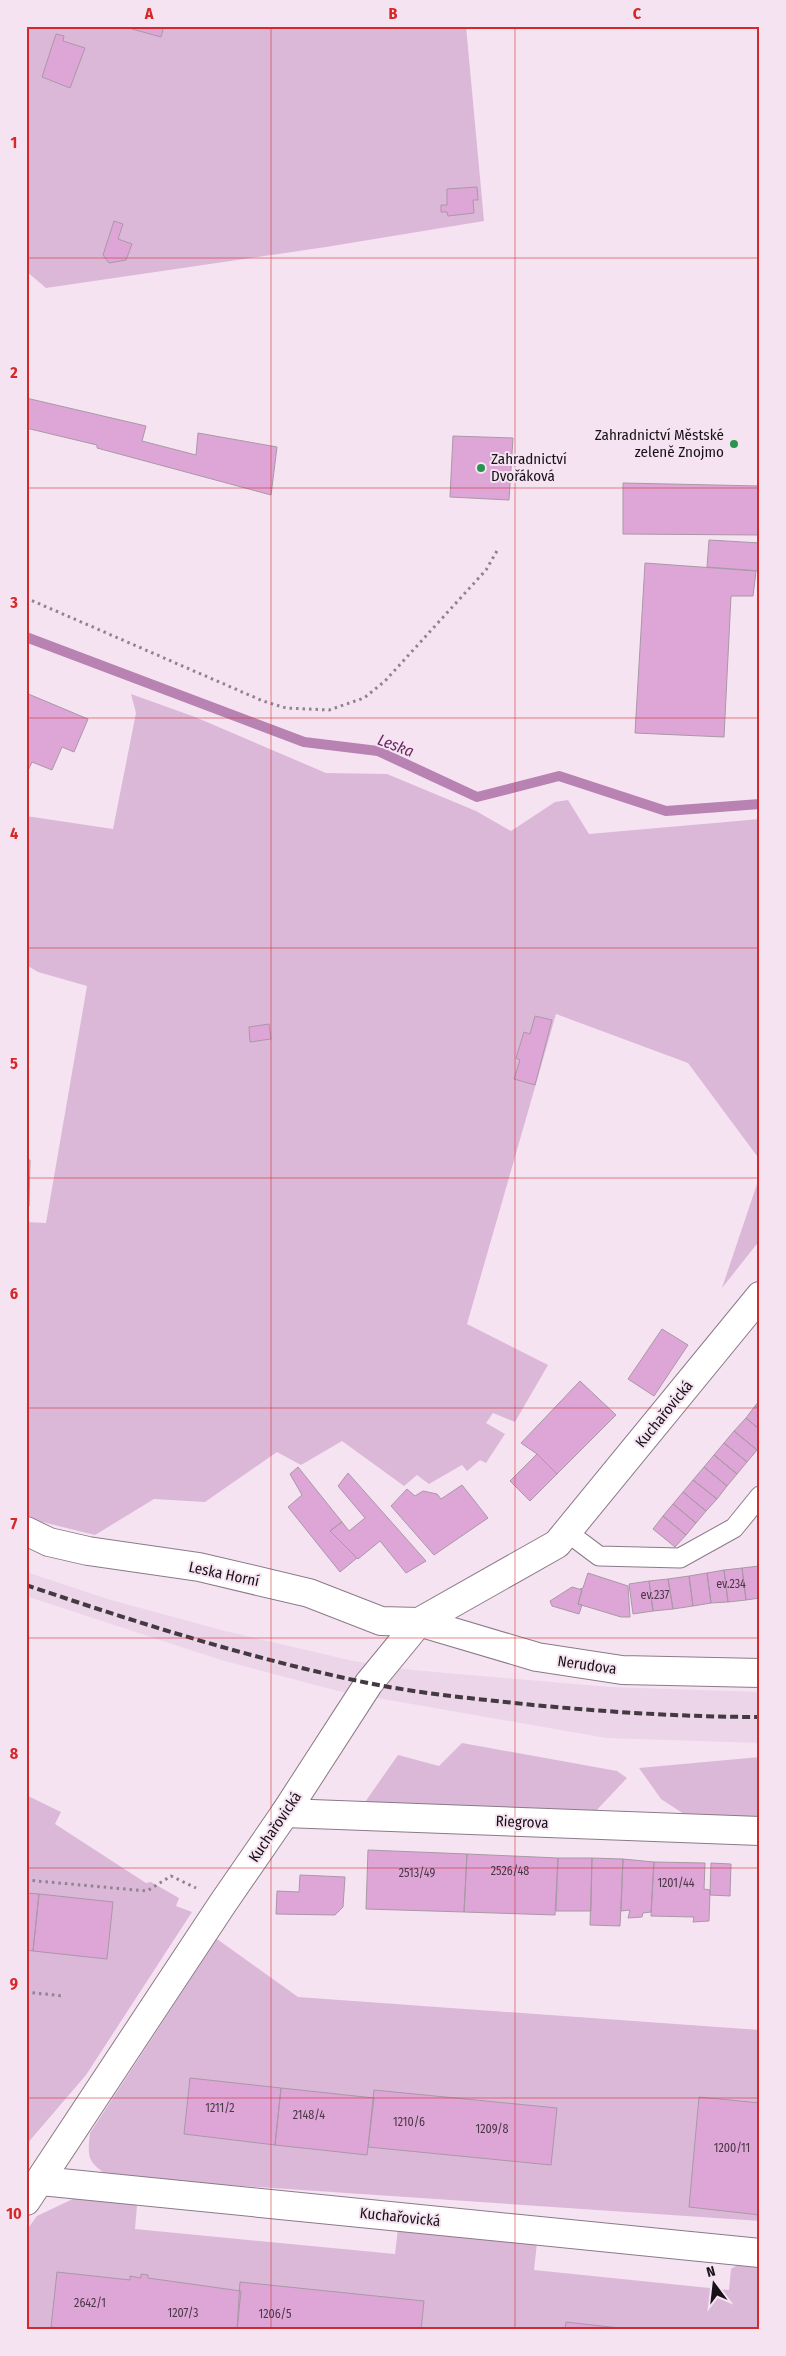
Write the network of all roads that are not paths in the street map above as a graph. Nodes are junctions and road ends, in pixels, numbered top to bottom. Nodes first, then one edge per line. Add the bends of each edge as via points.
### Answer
1 (760, 1296) edge
2 (760, 1496) edge
3 (26, 1531) edge
4 (567, 1532) junction
5 (419, 1622) junction
6 (760, 1673) edge
7 (284, 1813) junction
8 (760, 1831) edge
9 (31, 2184) edge
10 (760, 2253) edge

1 - 4 street, Kuchařovická
2 - 4 lane via 734,1528 680,1558 599,1556
3 - 5 street, Leska Horní via 49,1542 88,1551 199,1567 309,1593 381,1621
4 - 5 street, Kuchařovická via 557,1544
5 - 6 street, Nerudova via 537,1658 603,1668
5 - 7 street, Kuchařovická via 368,1683
7 - 8 street, Riegrova
7 - 9 street, Kuchařovická
9 - 10 street, Kuchařovická

